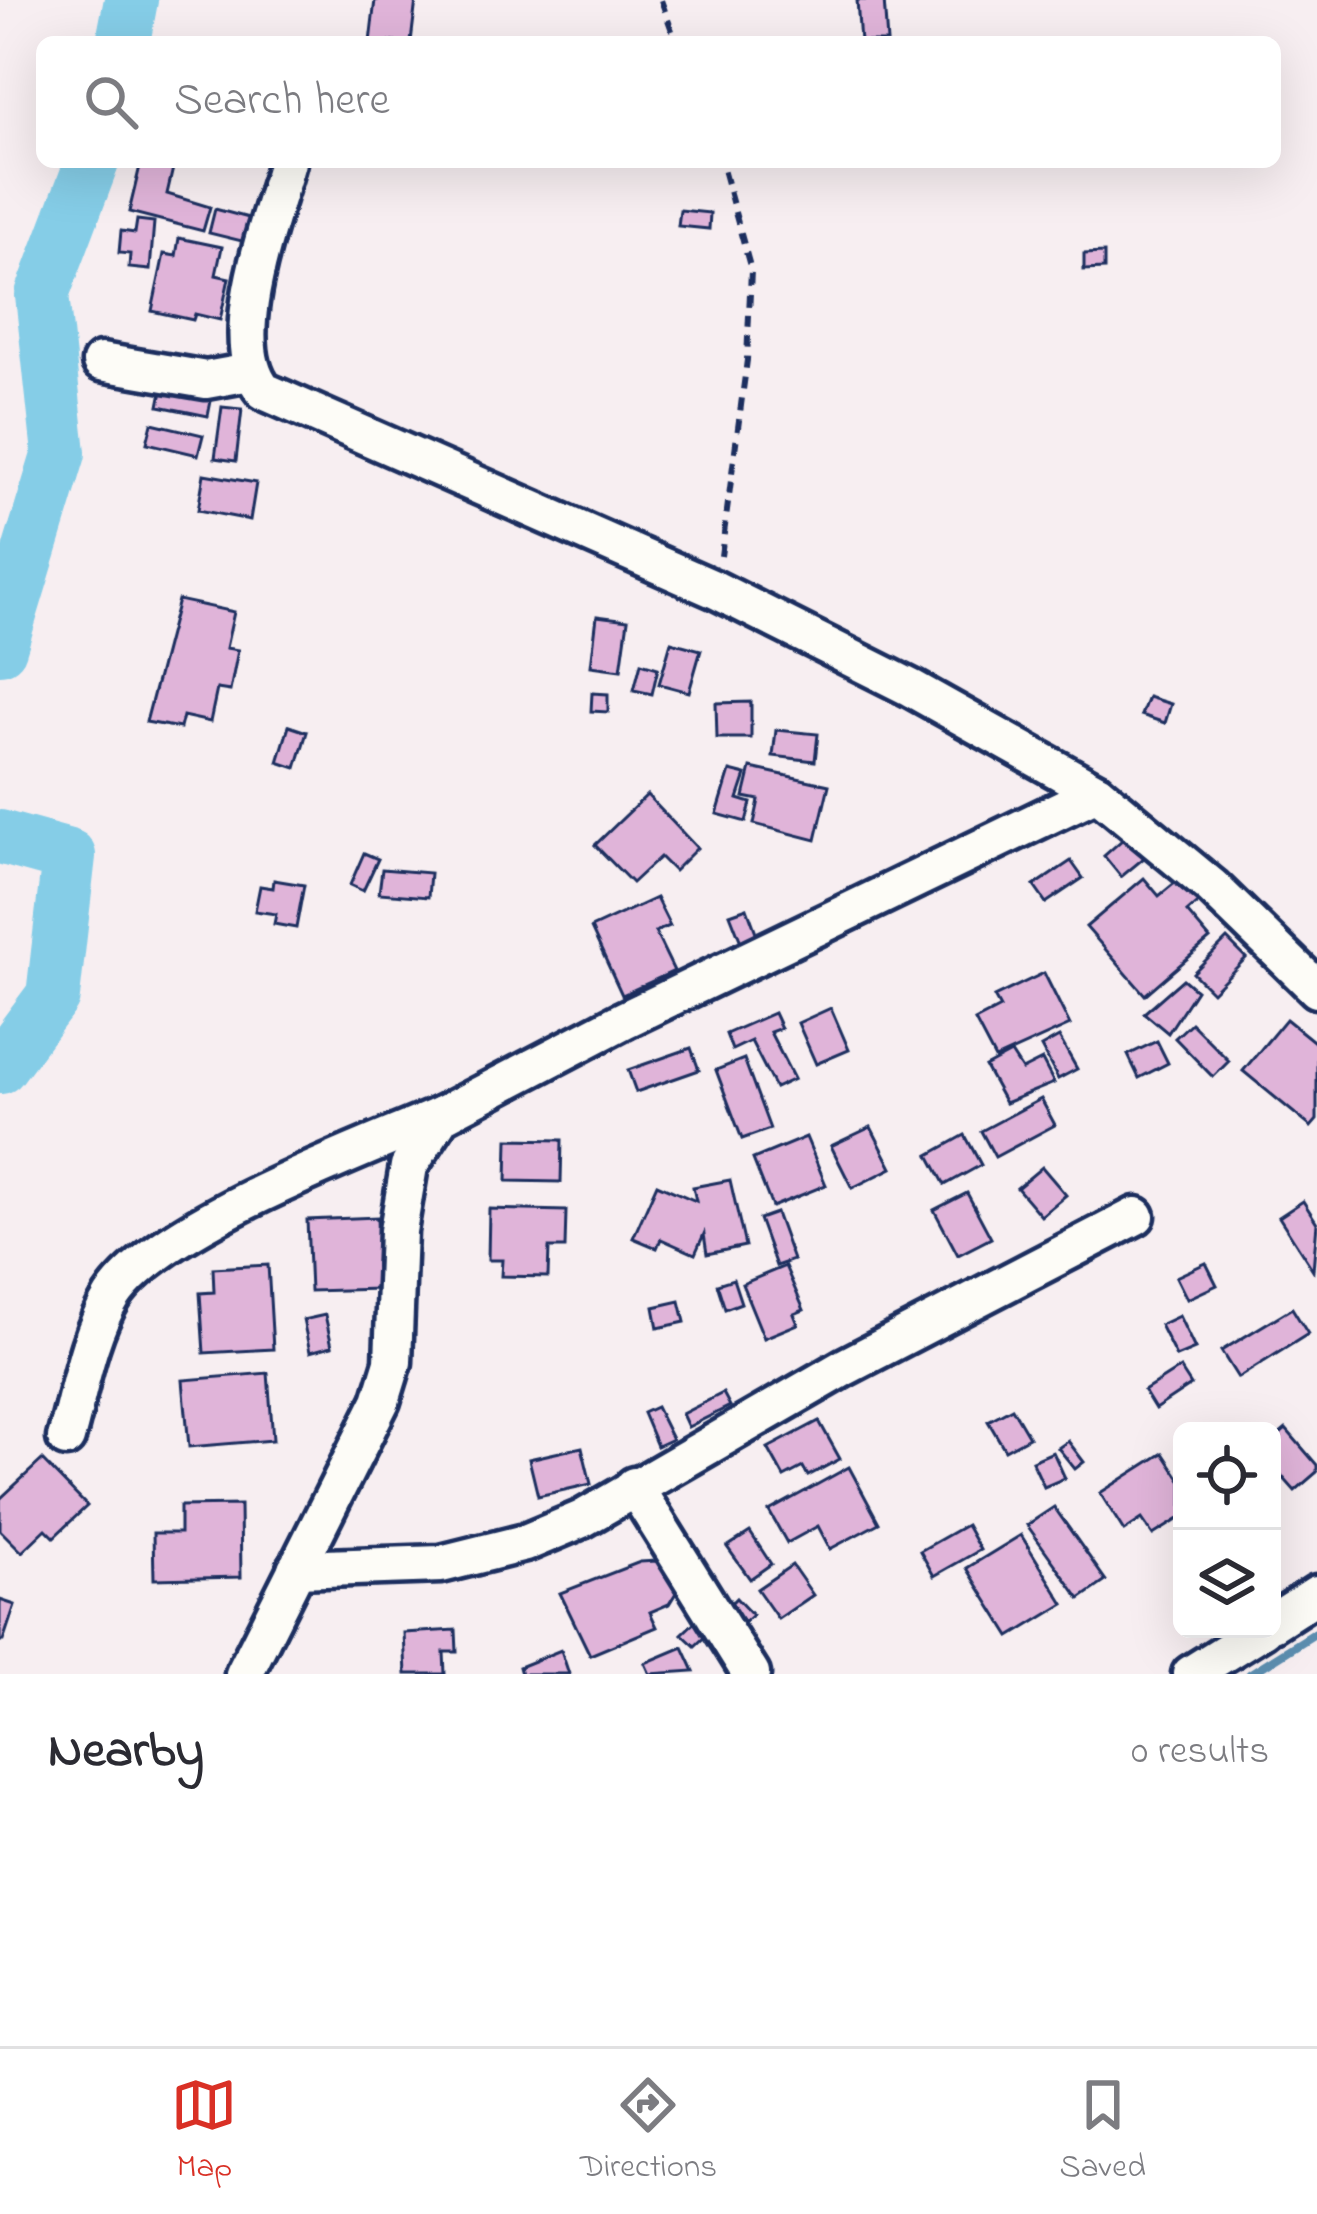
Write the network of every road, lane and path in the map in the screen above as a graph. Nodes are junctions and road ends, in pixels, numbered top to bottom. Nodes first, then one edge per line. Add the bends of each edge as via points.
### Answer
1 (661, 0) edge
2 (674, 36) edge
3 (284, 168) edge
4 (723, 168) edge
5 (100, 362) dead end
6 (250, 373) junction
7 (716, 590) junction
8 (1097, 792) junction
9 (1317, 989) edge
10 (442, 1115) junction
11 (1136, 1216) dead end
12 (66, 1438) dead end
13 (634, 1486) junction
14 (296, 1569) junction
15 (1317, 1594) edge
16 (1281, 1617) edge
17 (1249, 1638) edge
18 (244, 1674) edge
19 (751, 1674) edge
20 (1192, 1674) edge

1 - 2 path
3 - 6 street via 249,309
4 - 7 path via 751,270
5 - 6 street via 206,380
6 - 7 street via 291,405
7 - 8 street
8 - 9 street
8 - 10 street
10 - 12 street via 288,1184 154,1257 113,1296
10 - 14 street via 410,1166 398,1231 393,1362 382,1401
11 - 13 street
13 - 14 street via 525,1544 441,1564
13 - 19 street
14 - 18 street
15 - 16 street
17 - 20 street

